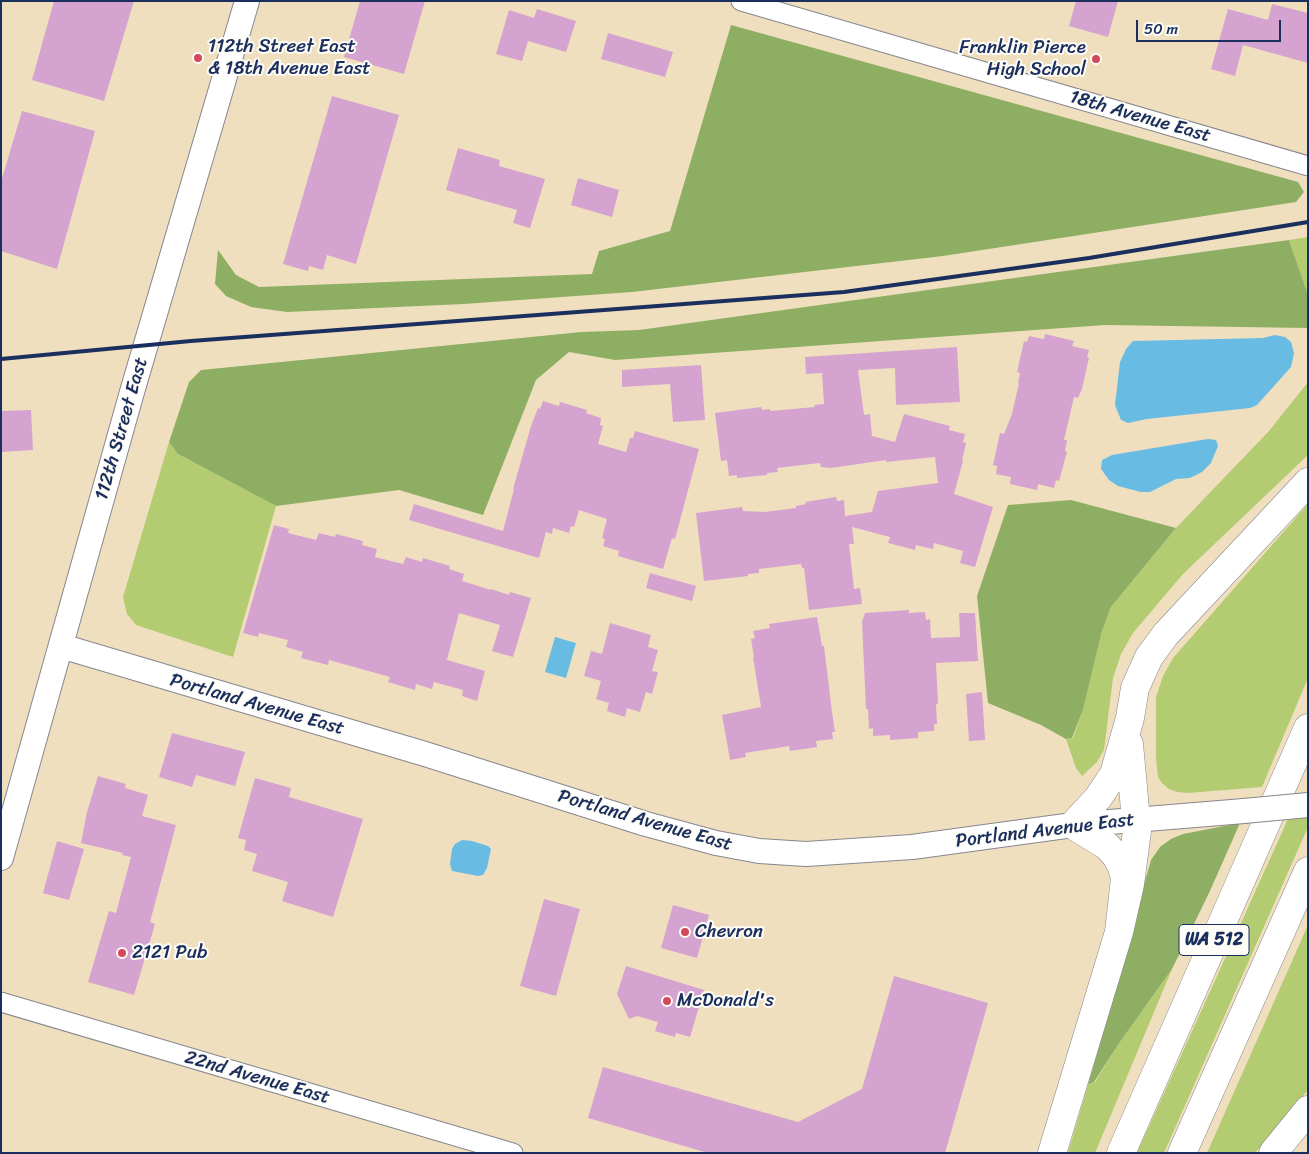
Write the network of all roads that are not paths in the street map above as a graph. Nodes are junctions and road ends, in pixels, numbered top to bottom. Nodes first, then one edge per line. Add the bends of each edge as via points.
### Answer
1 (247, 1) edge
2 (741, 1) edge
3 (1308, 166) edge
4 (1308, 482) edge
5 (61, 646) junction
6 (1130, 718) junction
7 (1308, 728) edge
8 (1308, 805) edge
9 (1136, 820) junction
10 (1072, 825) junction
11 (1, 858) edge
12 (1308, 871) edge
13 (1119, 932) junction
14 (1, 1002) edge
15 (1308, 1110) edge
16 (514, 1153) edge
17 (1052, 1153) edge
18 (1121, 1153) edge
19 (1182, 1153) edge
20 (1273, 1153) edge

1 - 5 main road, 112th Street East
2 - 3 street, 18th Avenue East
4 - 6 highway via 1166,634 1149,657 1135,688
5 - 10 main road, Portland Avenue East via 646,824 746,849 836,853 912,847
5 - 11 main road, 112th Street East
6 - 9 highway
6 - 10 highway via 1114,774 1098,798
7 - 18 highway, WA 512
8 - 9 main road, Portland Avenue East, bridge
9 - 10 main road, Portland Avenue East
9 - 13 highway via 1133,865
10 - 13 highway via 1107,846 1122,867 1125,878
12 - 19 highway, WA 512
13 - 17 highway
14 - 16 street, 22nd Avenue East
15 - 20 highway

